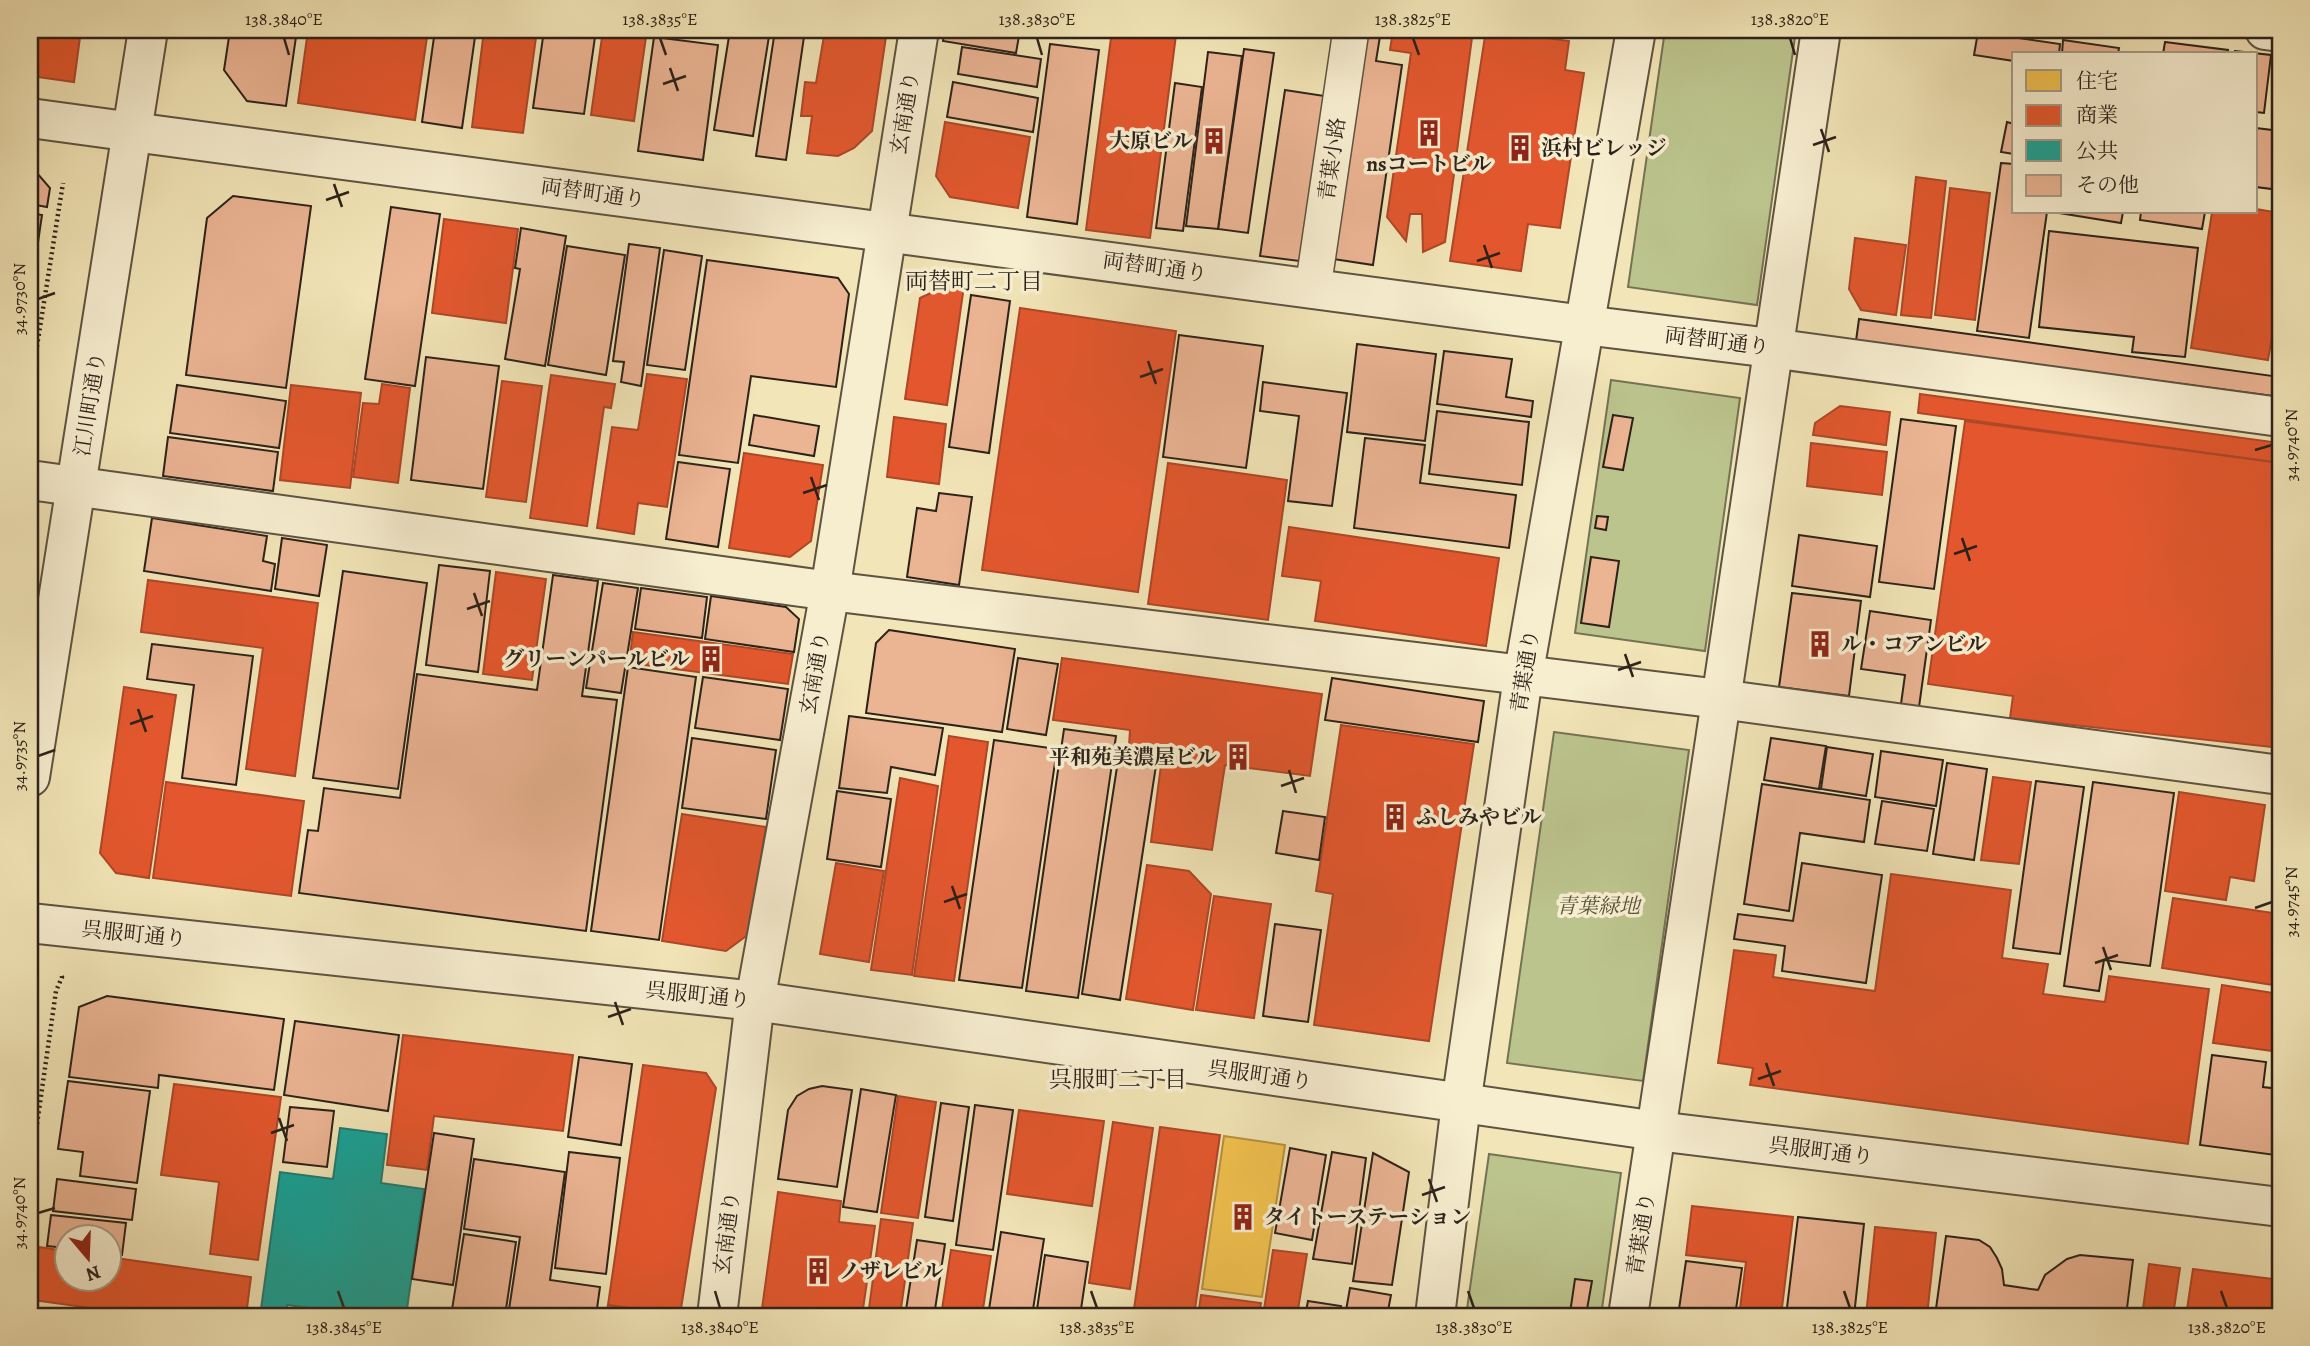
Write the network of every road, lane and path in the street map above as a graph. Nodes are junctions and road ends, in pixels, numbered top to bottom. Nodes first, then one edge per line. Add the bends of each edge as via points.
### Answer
1 (148, 30) edge
2 (919, 30) edge
3 (1351, 30) edge
4 (1636, 30) edge
5 (1821, 30) edge
6 (2265, 30) edge
7 (2280, 32) edge
8 (30, 118) edge
9 (133, 132) junction
10 (63, 183) dead end
11 (886, 232) junction
12 (1313, 288) junction
13 (1584, 325) junction
14 (1771, 348) junction
15 (30, 390) edge
16 (2280, 417) edge
17 (30, 480) edge
18 (76, 487) junction
19 (830, 591) junction
20 (1523, 677) junction
21 (1720, 699) junction
22 (2280, 775) edge
23 (30, 777) edge
24 (30, 923) edge
25 (71, 970) dead end
26 (755, 1001) junction
27 (1461, 1104) junction
28 (1657, 1131) junction
29 (30, 1173) edge
30 (2280, 1207) edge
31 (717, 1316) edge
32 (1435, 1316) edge
33 (1628, 1316) edge

1 - 9 street, 江川町通り
2 - 11 street, 玄南通り
3 - 12 street, 青葉小路
4 - 13 street, 青葉通り
5 - 14 street, 青葉通り
6 - 7 street
8 - 9 street, 両替町通り
9 - 11 street, 両替町通り
9 - 18 street, 江川町通り
10 - 15 path
11 - 12 street, 両替町通り
11 - 19 street, 玄南通り
12 - 13 street, 両替町通り
13 - 14 street, 両替町通り
13 - 20 street, 青葉通り
14 - 16 street, 両替町通り
14 - 21 street, 青葉通り
17 - 18 street
18 - 19 street
18 - 23 street, 江川町通り
19 - 20 street
19 - 26 street, 玄南通り
20 - 21 street
20 - 27 street, 青葉通り
21 - 22 street
21 - 28 street, 青葉通り
24 - 26 street, 呉服町通り
25 - 29 path via 59,973 62,977 56,991
26 - 27 street, 呉服町通り
26 - 31 street, 玄南通り
27 - 28 street, 呉服町通り
27 - 32 street, 青葉通り
28 - 30 street, 呉服町通り
28 - 33 street, 青葉通り

